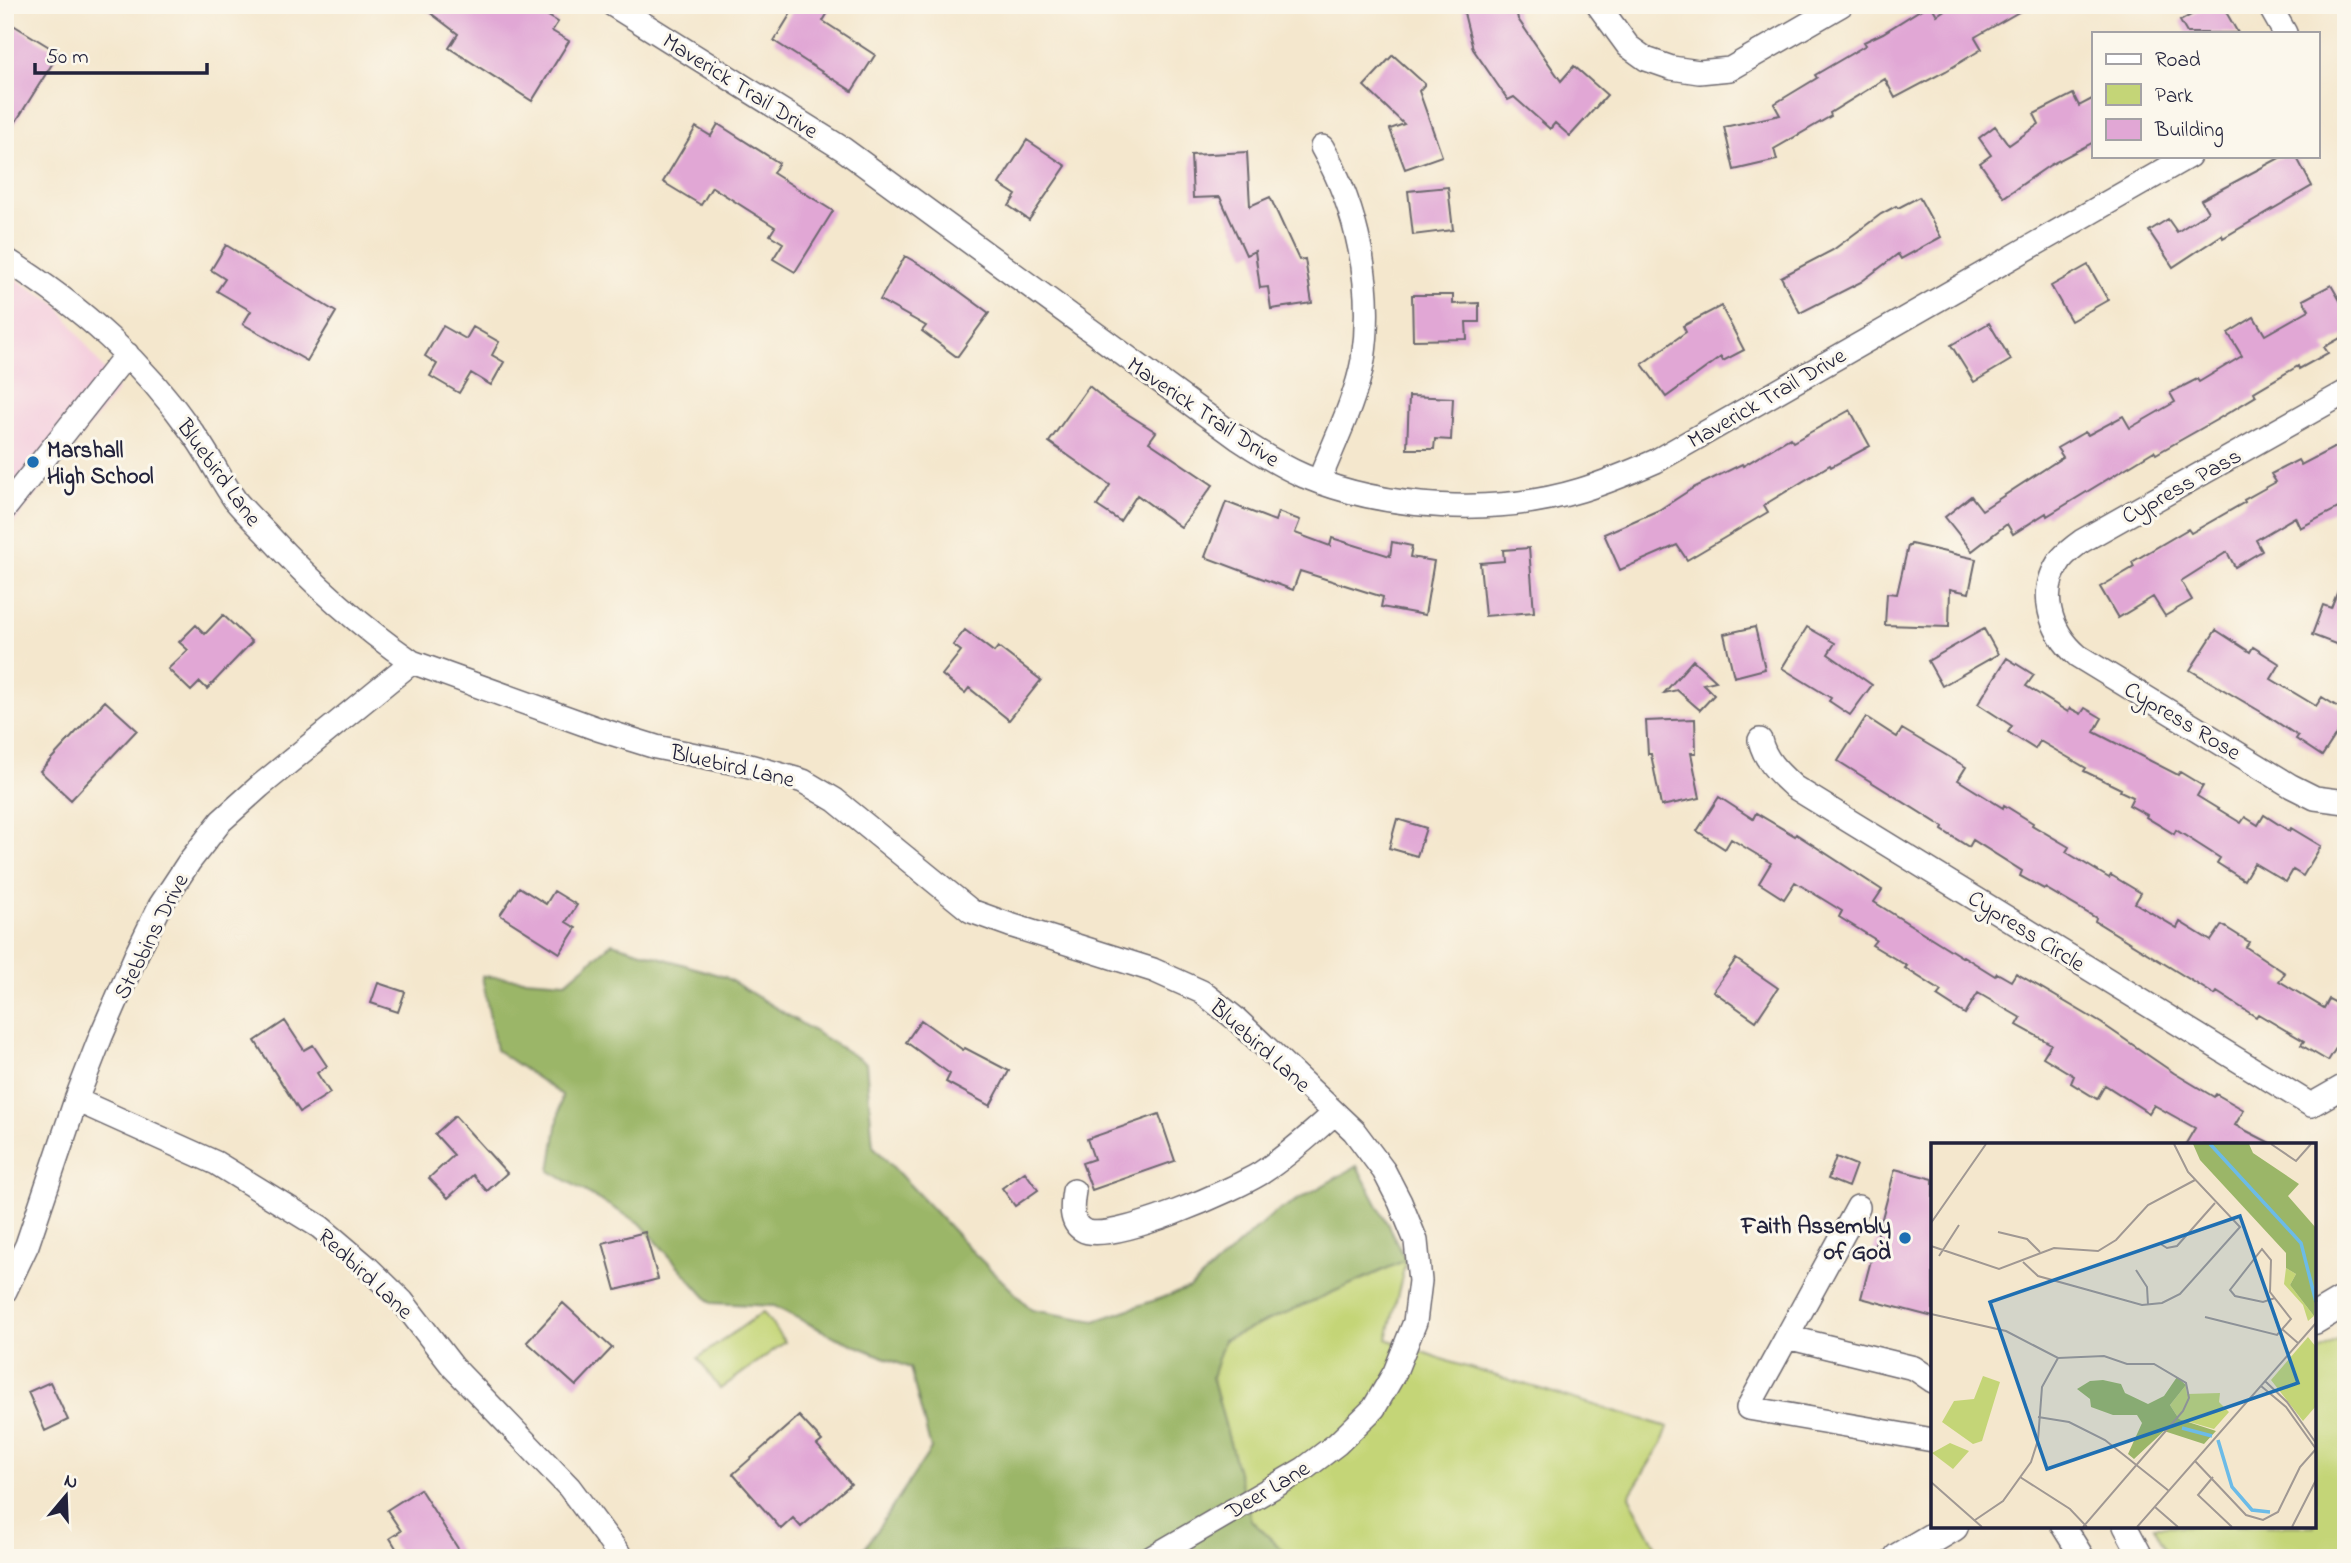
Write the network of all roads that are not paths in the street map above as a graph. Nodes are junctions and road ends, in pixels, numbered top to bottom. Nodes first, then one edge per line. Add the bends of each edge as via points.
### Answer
1 (613, 5) edge
2 (1598, 5) edge
3 (1842, 5) edge
4 (2269, 5) edge
5 (2284, 32) edge
6 (1322, 147) dead end
7 (2186, 158) edge
8 (5, 259) edge
9 (127, 354) junction
10 (2346, 392) edge
11 (1319, 481) junction
12 (5, 509) edge
13 (2049, 603) joint
14 (412, 662) junction
15 (1760, 740) dead end
16 (2346, 803) edge
17 (2346, 1085) edge
18 (76, 1100) junction
19 (1335, 1113) junction
20 (1074, 1191) dead end
21 (1858, 1207) dead end
22 (5, 1291) edge
23 (2346, 1300) edge
24 (2316, 1318) edge
25 (1787, 1337) junction
26 (1931, 1380) edge
27 (1374, 1408) joint
28 (1931, 1440) edge
29 (1950, 1528) edge
30 (2064, 1528) edge
31 (2125, 1528) edge
32 (622, 1558) edge
33 (1151, 1558) edge
34 (1899, 1558) edge
35 (2083, 1558) edge
36 (2142, 1558) edge

1 - 11 street, Maverick Trail Drive via 844,149 1239,439 1269,459
2 - 3 street via 1628,46 1646,59 1699,72 1730,69
4 - 5 street
6 - 11 street via 1348,201 1359,244 1365,327 1363,361
7 - 11 street, Maverick Trail Drive via 1656,461 1615,479 1578,491 1487,505 1397,500
8 - 9 street, Bluebird Lane via 54,290
9 - 12 street
9 - 14 street, Bluebird Lane via 195,436 236,501 296,565
10 - 13 street, Cypress Pass via 2082,541 2057,565
13 - 16 street, Cypress Rose via 2057,634 2078,656 2291,786 2315,798
14 - 18 street, Stebbins Drive via 260,786 221,821 189,862 137,953
14 - 19 street, Bluebird Lane via 656,747 803,780 835,800 971,911 1153,970 1202,992
15 - 17 street, Cypress Circle via 1774,768 1794,787 2311,1105
18 - 22 street, Stebbins Drive via 27,1245
18 - 32 street, Redbird Lane via 215,1163 320,1227 402,1301 453,1367 569,1487
19 - 20 street via 1262,1173 1163,1217 1100,1233 1084,1231 1072,1210
19 - 27 street, Bluebird Lane via 1384,1171 1416,1241 1420,1281 1415,1322
21 - 25 street
23 - 24 main road
25 - 26 street via 1914,1368
25 - 28 street via 1748,1408
27 - 33 street, Deer Lane via 1304,1469
29 - 34 main road
30 - 35 street
31 - 36 street

